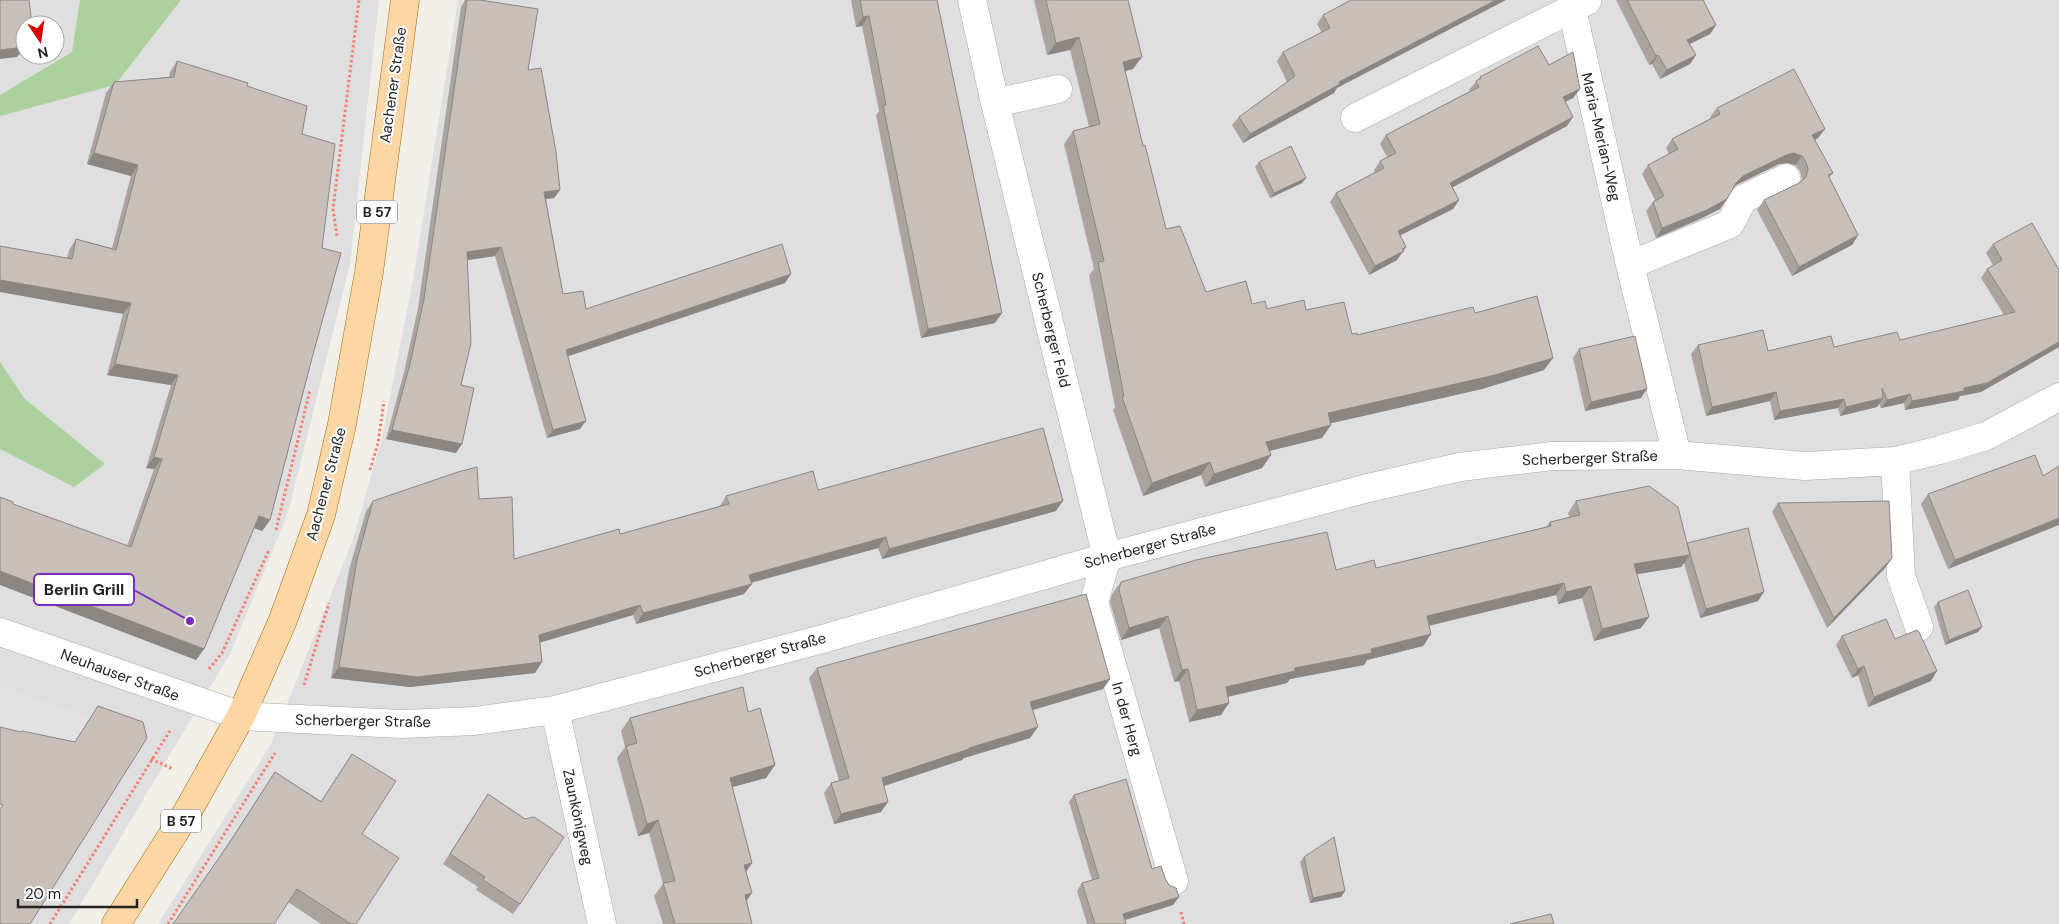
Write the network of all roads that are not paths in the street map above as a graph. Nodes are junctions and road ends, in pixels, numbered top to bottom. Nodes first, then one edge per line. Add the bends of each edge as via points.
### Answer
1 (405, 0) edge
2 (972, 0) edge
3 (1580, 4) edge
4 (1058, 89) dead end
5 (995, 103) junction
6 (1354, 118) dead end
7 (1786, 178) dead end
8 (1630, 265) junction
9 (2059, 398) edge
10 (1677, 455) junction
11 (1895, 461) junction
12 (1107, 557) junction
13 (1919, 627) dead end
14 (0, 632) edge
15 (555, 710) junction
16 (241, 716) junction
17 (1174, 881) dead end
18 (116, 924) edge
19 (602, 924) edge

1 - 16 main road, Aachener Straße / B 57 via 369,272 342,424 321,516 283,620
2 - 5 street, Scherberger Feld
3 - 6 street, Maria-Merian-Weg
3 - 8 street, Maria-Merian-Weg
4 - 5 street
5 - 12 street, Scherberger Feld
7 - 8 street via 1743,199 1730,224
8 - 10 street, Maria-Merian-Weg
9 - 11 street, Scherberger Straße via 1986,436
10 - 11 street, Scherberger Straße via 1805,466
10 - 12 street, Scherberger Straße via 1553,456 1460,467
11 - 13 street via 1901,576
12 - 15 street, Scherberger Straße via 826,638
12 - 17 street, In der Herg via 1094,602
14 - 16 street, Neuhauser Straße
15 - 16 street, Scherberger Straße via 474,721 401,724
15 - 19 street, Zaunkönigweg
16 - 18 main road, Aachener Straße / B 57 via 189,809

